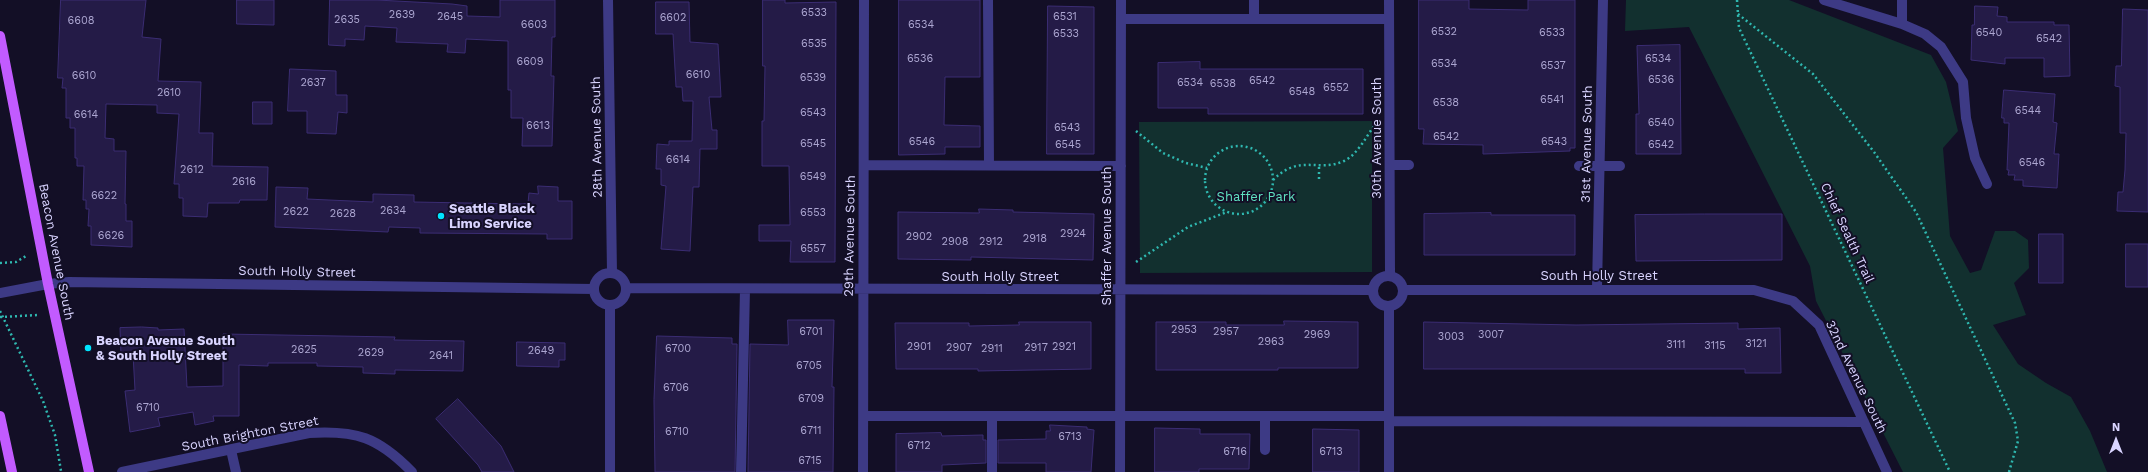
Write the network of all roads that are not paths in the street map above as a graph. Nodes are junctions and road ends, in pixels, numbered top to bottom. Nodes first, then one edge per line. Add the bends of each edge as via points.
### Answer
1 (608, 0) edge
2 (864, 0) edge
3 (988, 0) edge
4 (1121, 0) edge
5 (1254, 0) edge
6 (1389, 0) edge
7 (1603, 0) edge
8 (1824, 0) edge
9 (1902, 0) edge
10 (1121, 19) junction
11 (1254, 19) junction
12 (1389, 19) junction
13 (1902, 24) junction
14 (0, 36) edge
15 (864, 165) junction
16 (988, 166) junction
17 (1120, 166) junction
18 (1390, 166) junction
19 (1409, 166) dead end
20 (1579, 166) dead end
21 (1600, 166) junction
22 (1620, 166) dead end
23 (1987, 184) dead end
24 (612, 273) junction
25 (1390, 276) junction
26 (48, 284) junction
27 (626, 288) junction
28 (1597, 288) junction
29 (594, 289) junction
30 (745, 289) junction
31 (862, 290) junction
32 (1120, 290) junction
33 (1373, 290) junction
34 (1404, 290) junction
35 (0, 293) edge
36 (1793, 301) joint
37 (610, 305) junction
38 (1389, 306) junction
39 (1121, 415) junction
40 (0, 416) edge
41 (864, 416) junction
42 (1265, 416) junction
43 (992, 417) junction
44 (1389, 418) junction
45 (1864, 422) junction
46 (232, 450) junction
47 (1265, 450) dead end
48 (12, 472) edge
49 (89, 472) edge
50 (122, 472) edge
51 (236, 472) edge
52 (412, 472) edge
53 (610, 472) edge
54 (741, 472) edge
55 (863, 472) edge
56 (992, 472) edge
57 (1120, 472) edge
58 (1389, 472) edge
59 (1887, 472) edge

1 - 24 street, 28th Avenue South
2 - 15 street, 29th Avenue South
3 - 16 street
4 - 10 street, Shaffer Avenue South
5 - 11 street
6 - 12 street, 30th Avenue South
7 - 21 street, 31st Avenue South
8 - 13 street
9 - 13 street
10 - 11 street
10 - 17 street, Shaffer Avenue South
11 - 12 street
12 - 18 street, 30th Avenue South
13 - 23 street via 1925,34 1941,47 1964,82 1966,118 1975,158
14 - 26 main road, Beacon Avenue South
15 - 16 street
15 - 31 street, 29th Avenue South
16 - 17 street
17 - 32 street, Shaffer Avenue South
18 - 19 street
18 - 25 street, 30th Avenue South
20 - 21 street
21 - 22 street
21 - 28 street, 31st Avenue South
24 - 27 street via 620,277
24 - 29 street via 599,277
25 - 33 street via 1378,279
25 - 34 street via 1401,282
26 - 29 street, South Holly Street via 73,282
26 - 35 street, South Holly Street
26 - 49 main road, Beacon Avenue South
27 - 30 street, South Holly Street
27 - 37 street via 622,300
28 - 34 street, South Holly Street
28 - 36 street, South Holly Street via 1754,290
29 - 37 street via 598,300
30 - 31 street, South Holly Street
30 - 54 street
31 - 32 street, South Holly Street
31 - 41 street, 29th Avenue South
32 - 33 street, South Holly Street
32 - 39 street, Shaffer Avenue South
33 - 38 street via 1378,301
34 - 38 street via 1400,301
36 - 45 street, 32nd Avenue South via 1819,326
37 - 53 street
38 - 44 street
39 - 42 street
39 - 43 street
39 - 57 street, Shaffer Avenue South
40 - 48 main road
41 - 43 street
41 - 55 street, 29th Avenue South
42 - 44 street
42 - 47 street
43 - 56 street
44 - 45 street
44 - 58 street
45 - 59 street, 32nd Avenue South
46 - 50 street, South Brighton Street
46 - 51 street
46 - 52 street, South Brighton Street via 309,433 355,434 376,441 400,459

